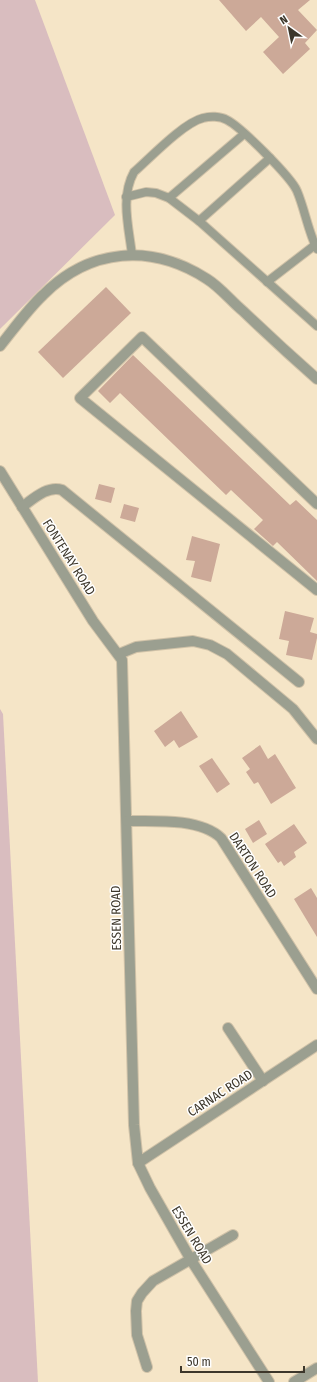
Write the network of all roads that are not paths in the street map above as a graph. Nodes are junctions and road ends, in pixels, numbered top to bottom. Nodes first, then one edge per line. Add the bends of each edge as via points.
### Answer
1 (244, 134) junction
2 (270, 158) junction
3 (126, 197) junction
4 (169, 198) junction
5 (199, 221) junction
6 (316, 247) edge
7 (132, 255) junction
8 (267, 282) junction
9 (317, 326) edge
10 (0, 346) edge
11 (317, 379) edge
12 (0, 471) edge
13 (317, 504) edge
14 (22, 506) junction
15 (317, 590) edge
16 (119, 654) junction
17 (299, 682) dead end
18 (317, 740) edge
19 (127, 821) junction
20 (317, 989) edge
21 (228, 1028) dead end
22 (317, 1045) edge
23 (263, 1081) junction
24 (138, 1163) junction
25 (233, 1235) dead end
26 (191, 1260) junction
27 (147, 1367) dead end
28 (317, 1368) edge
29 (269, 1382) edge
30 (294, 1382) edge

1 - 2 lane
1 - 3 lane via 227,120 214,116 190,123 134,172 128,182
1 - 4 lane
2 - 5 lane
2 - 6 lane via 297,190
3 - 4 lane via 146,192
3 - 7 lane
4 - 5 lane
5 - 8 lane
6 - 8 lane
7 - 10 street via 99,259 62,278 42,295
7 - 11 street via 146,255 166,260 208,280
8 - 9 lane
12 - 14 street, FONTENAY ROAD
13 - 15 street via 142,337 80,398
14 - 16 street, FONTENAY ROAD via 93,621
14 - 17 street via 44,492 56,488 62,490
16 - 18 street via 136,647 193,641 210,645 227,654 293,709
16 - 19 street, ESSEN ROAD via 122,660
19 - 20 street, DARTON ROAD via 184,823 214,831 221,838
19 - 24 street, ESSEN ROAD via 134,1125
21 - 23 street
22 - 23 street, CARNAC ROAD
23 - 24 street, CARNAC ROAD
24 - 26 street, ESSEN ROAD
25 - 26 street
26 - 27 street via 153,1281 137,1301 136,1335
26 - 29 street, ESSEN ROAD
28 - 30 street

